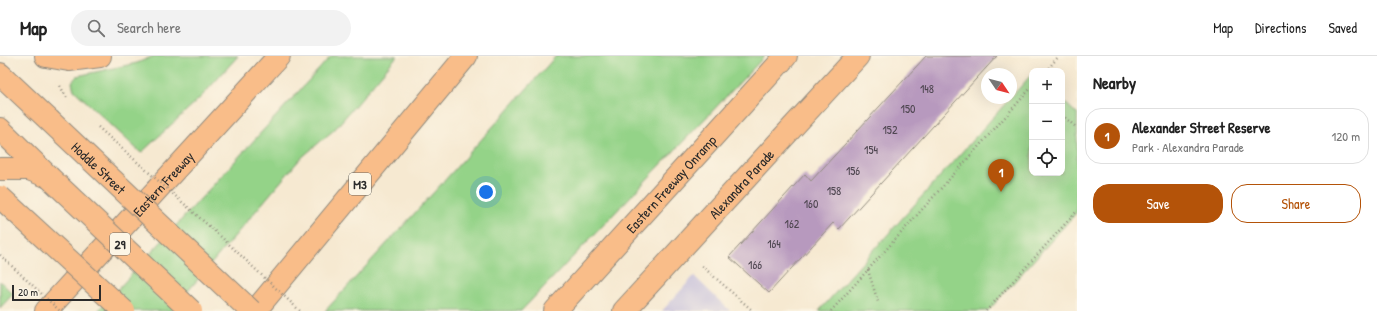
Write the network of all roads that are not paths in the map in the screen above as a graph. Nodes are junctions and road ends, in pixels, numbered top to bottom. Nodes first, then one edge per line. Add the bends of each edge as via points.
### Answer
1 (46, 56) edge
2 (100, 56) edge
3 (279, 56) edge
4 (466, 56) edge
5 (786, 56) edge
6 (858, 56) edge
7 (0, 74) edge
8 (0, 128) edge
9 (2, 169) edge
10 (49, 177) junction
11 (0, 197) edge
12 (46, 311) edge
13 (124, 311) edge
14 (191, 311) edge
15 (251, 311) edge
16 (255, 311) edge
17 (556, 311) edge
18 (624, 311) edge

1 - 2 main road via 70,60
3 - 12 main road, Eastern Freeway
4 - 16 main road, M3
5 - 17 main road, Eastern Freeway Onramp
6 - 18 main road, Alexandra Parade
7 - 15 main road, Hoddle Street, bridge
8 - 10 main road, 29
9 - 10 main road via 29,169
10 - 14 main road, 29, bridge
11 - 13 main road, bridge

